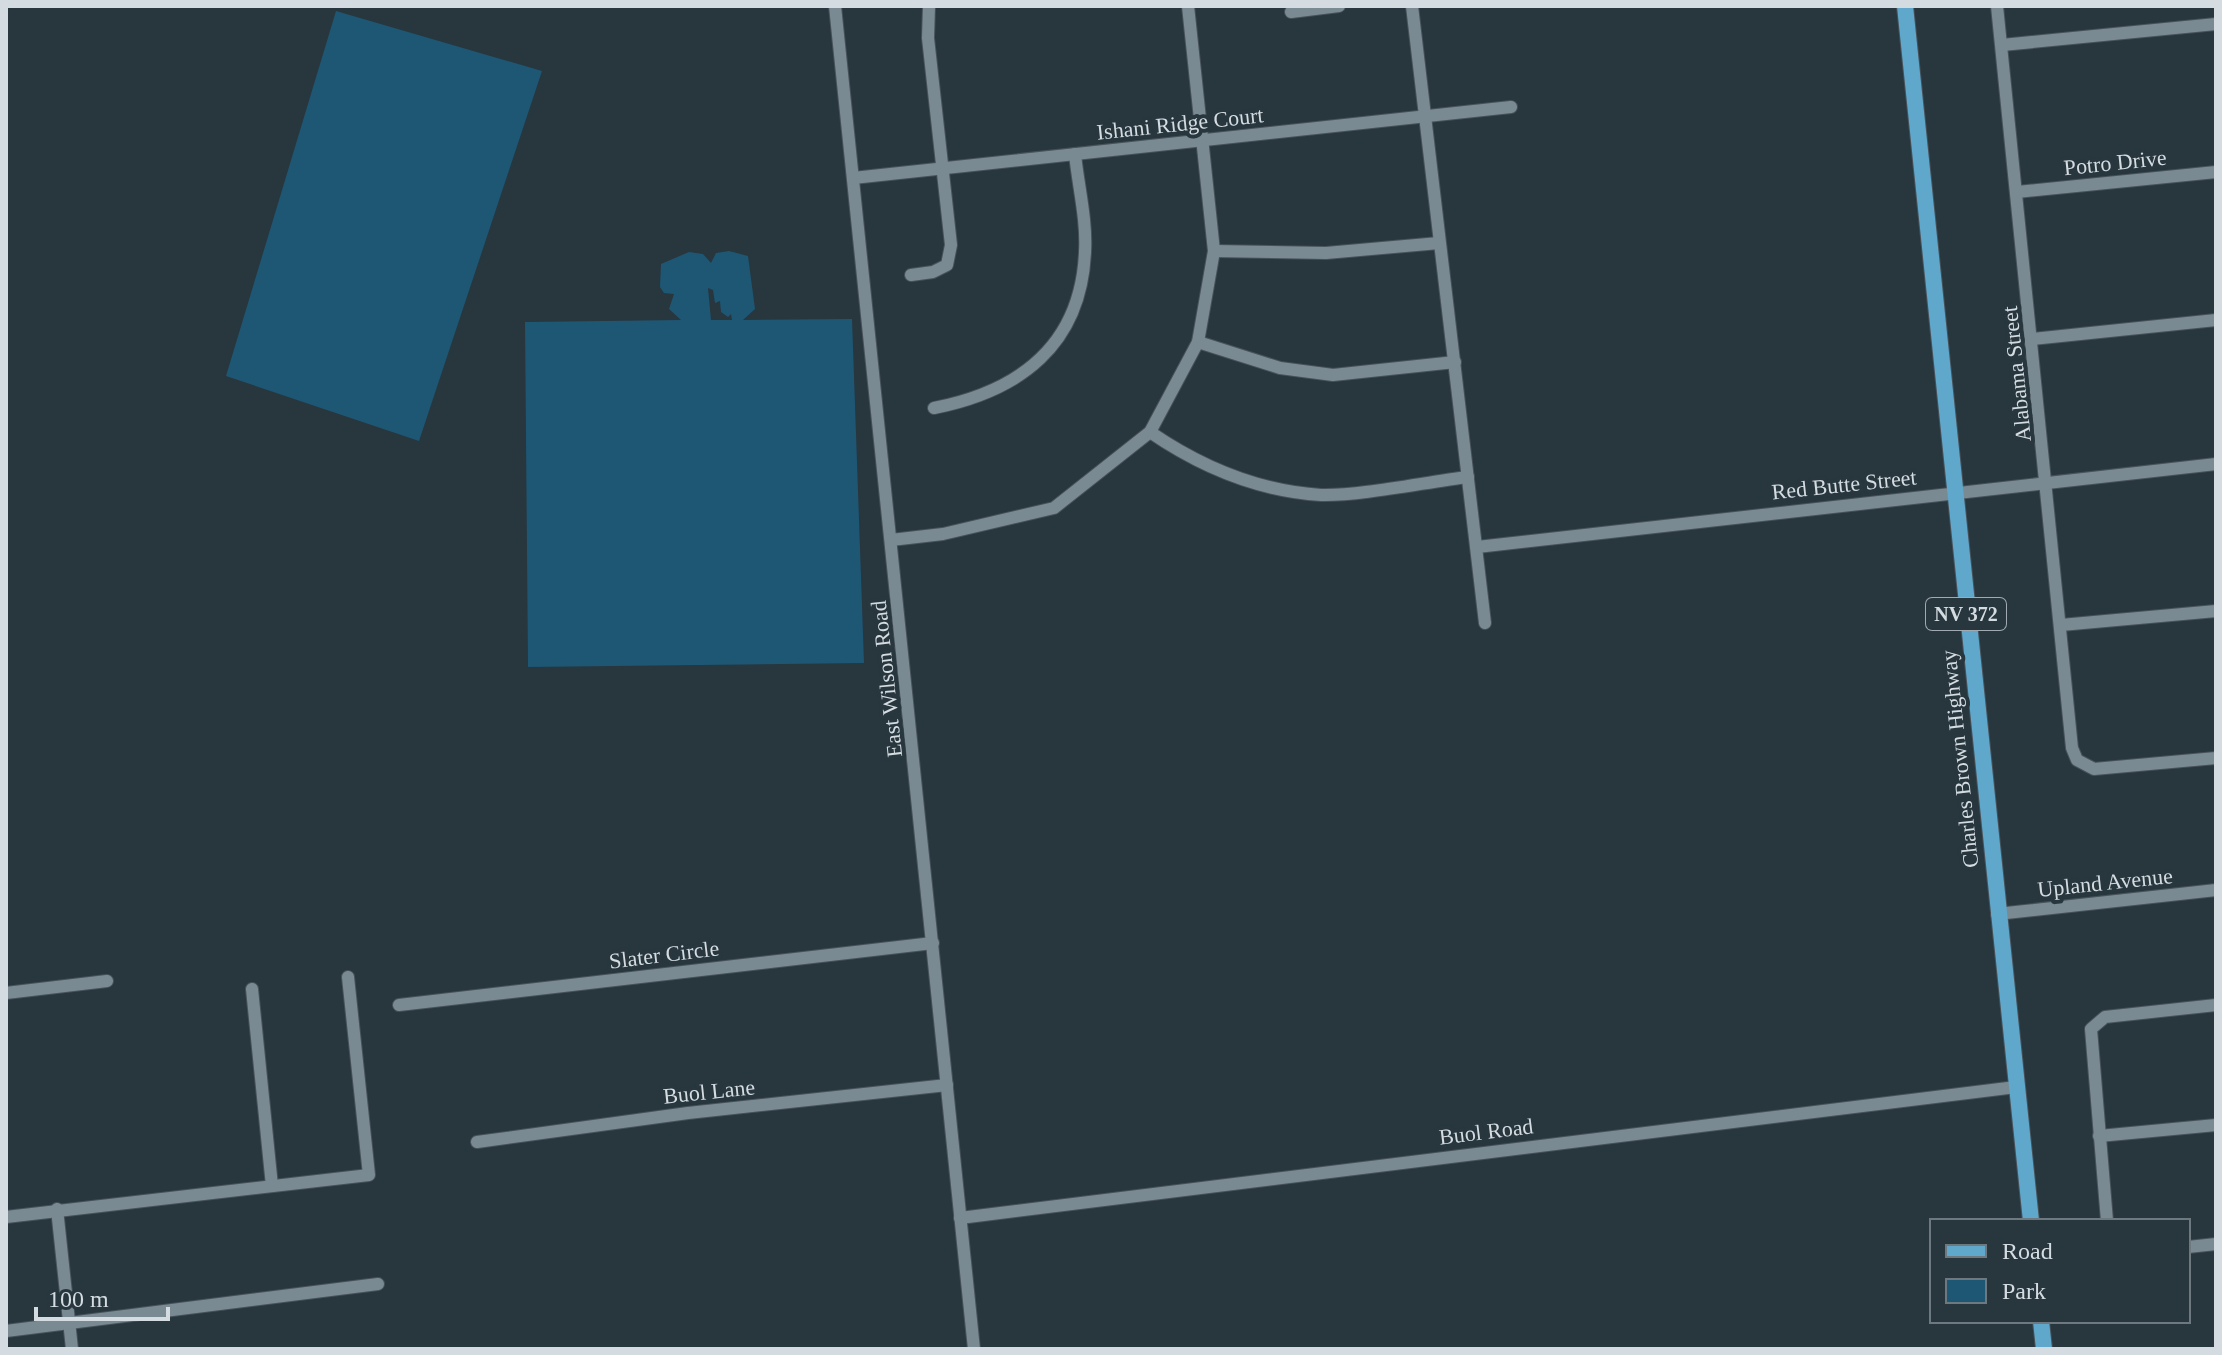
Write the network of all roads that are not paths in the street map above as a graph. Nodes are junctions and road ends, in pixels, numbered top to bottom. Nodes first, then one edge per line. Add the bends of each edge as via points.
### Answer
1 (835, 6) edge
2 (929, 6) edge
3 (1188, 6) edge
4 (1339, 6) edge
5 (1412, 6) edge
6 (1905, 6) edge
7 (1997, 6) edge
8 (1291, 12) dead end
9 (2216, 24) edge
10 (2002, 45) junction
11 (1511, 107) dead end
12 (1424, 117) junction
13 (1203, 140) junction
14 (1075, 154) junction
15 (944, 168) junction
16 (2216, 172) edge
17 (853, 178) junction
18 (2017, 192) junction
19 (1439, 243) junction
20 (1214, 251) junction
21 (911, 275) dead end
22 (2216, 320) edge
23 (2032, 339) junction
24 (1198, 342) junction
25 (1455, 362) junction
26 (934, 408) dead end
27 (1150, 432) junction
28 (2216, 464) edge
29 (1468, 477) junction
30 (2047, 482) junction
31 (1954, 493) junction
32 (891, 540) junction
33 (1477, 547) junction
34 (2216, 611) edge
35 (1485, 623) dead end
36 (2061, 625) junction
37 (2216, 758) edge
38 (2216, 890) edge
39 (1997, 914) junction
40 (933, 943) junction
41 (348, 977) dead end
42 (107, 981) dead end
43 (252, 989) dead end
44 (6, 993) edge
45 (399, 1005) dead end
46 (2216, 1005) edge
47 (947, 1085) junction
48 (2016, 1087) junction
49 (2216, 1125) edge
50 (2098, 1130) junction
51 (477, 1142) dead end
52 (272, 1186) junction
53 (57, 1209) junction
54 (6, 1217) edge
55 (960, 1218) junction
56 (2031, 1219) edge
57 (2107, 1219) edge
58 (2216, 1244) edge
59 (2190, 1247) edge
60 (378, 1284) dead end
61 (69, 1323) junction
62 (2041, 1323) edge
63 (6, 1331) edge
64 (72, 1349) edge
65 (974, 1349) edge
66 (2044, 1349) edge

1 - 17 street, East Wilson Road
2 - 15 street
3 - 13 street
4 - 8 street
5 - 12 street
6 - 31 main road, Charles Brown Highway / NV 372
7 - 10 street, Alabama Street
9 - 10 street
10 - 18 street, Alabama Street
11 - 12 street, Ishani Ridge Court
12 - 13 street, Ishani Ridge Court
12 - 19 street
13 - 14 street, Ishani Ridge Court
13 - 20 street
14 - 15 street, Ishani Ridge Court
14 - 26 street via 1085,252 1075,301 1060,338 1033,368 995,391
15 - 17 street, Ishani Ridge Court
15 - 21 street via 951,245 947,265
16 - 18 street, Potro Drive
17 - 32 street, East Wilson Road
18 - 23 street, Alabama Street
19 - 20 street via 1326,253
19 - 25 street
20 - 24 street
22 - 23 street
23 - 30 street, Alabama Street
24 - 25 street via 1280,368 1333,375
24 - 27 street
25 - 29 street
27 - 29 street via 1217,471 1271,488 1323,495
27 - 32 street via 1054,508 943,534
28 - 30 street, Red Butte Street
29 - 33 street
30 - 31 street, Red Butte Street
30 - 36 street, Alabama Street
31 - 33 street, Red Butte Street
31 - 39 main road, Charles Brown Highway / NV 372
32 - 40 street, East Wilson Road
33 - 35 street
34 - 36 street
36 - 37 street, Alabama Street via 2077,760 2094,769
38 - 39 street, Upland Avenue
39 - 48 main road, Charles Brown Highway / NV 372
40 - 45 street, Slater Circle
40 - 47 street, East Wilson Road
41 - 52 street via 369,1175
42 - 44 street
43 - 52 street
46 - 50 street via 2096,1021 2090,1034
47 - 51 street, Buol Lane
47 - 55 street, East Wilson Road
48 - 55 street, Buol Road
48 - 56 main road, Charles Brown Highway / NV 372
49 - 50 street
50 - 57 street
52 - 53 street
53 - 54 street
53 - 61 street
55 - 65 street, East Wilson Road
58 - 59 street
60 - 61 street
61 - 63 street
61 - 64 street
62 - 66 main road

